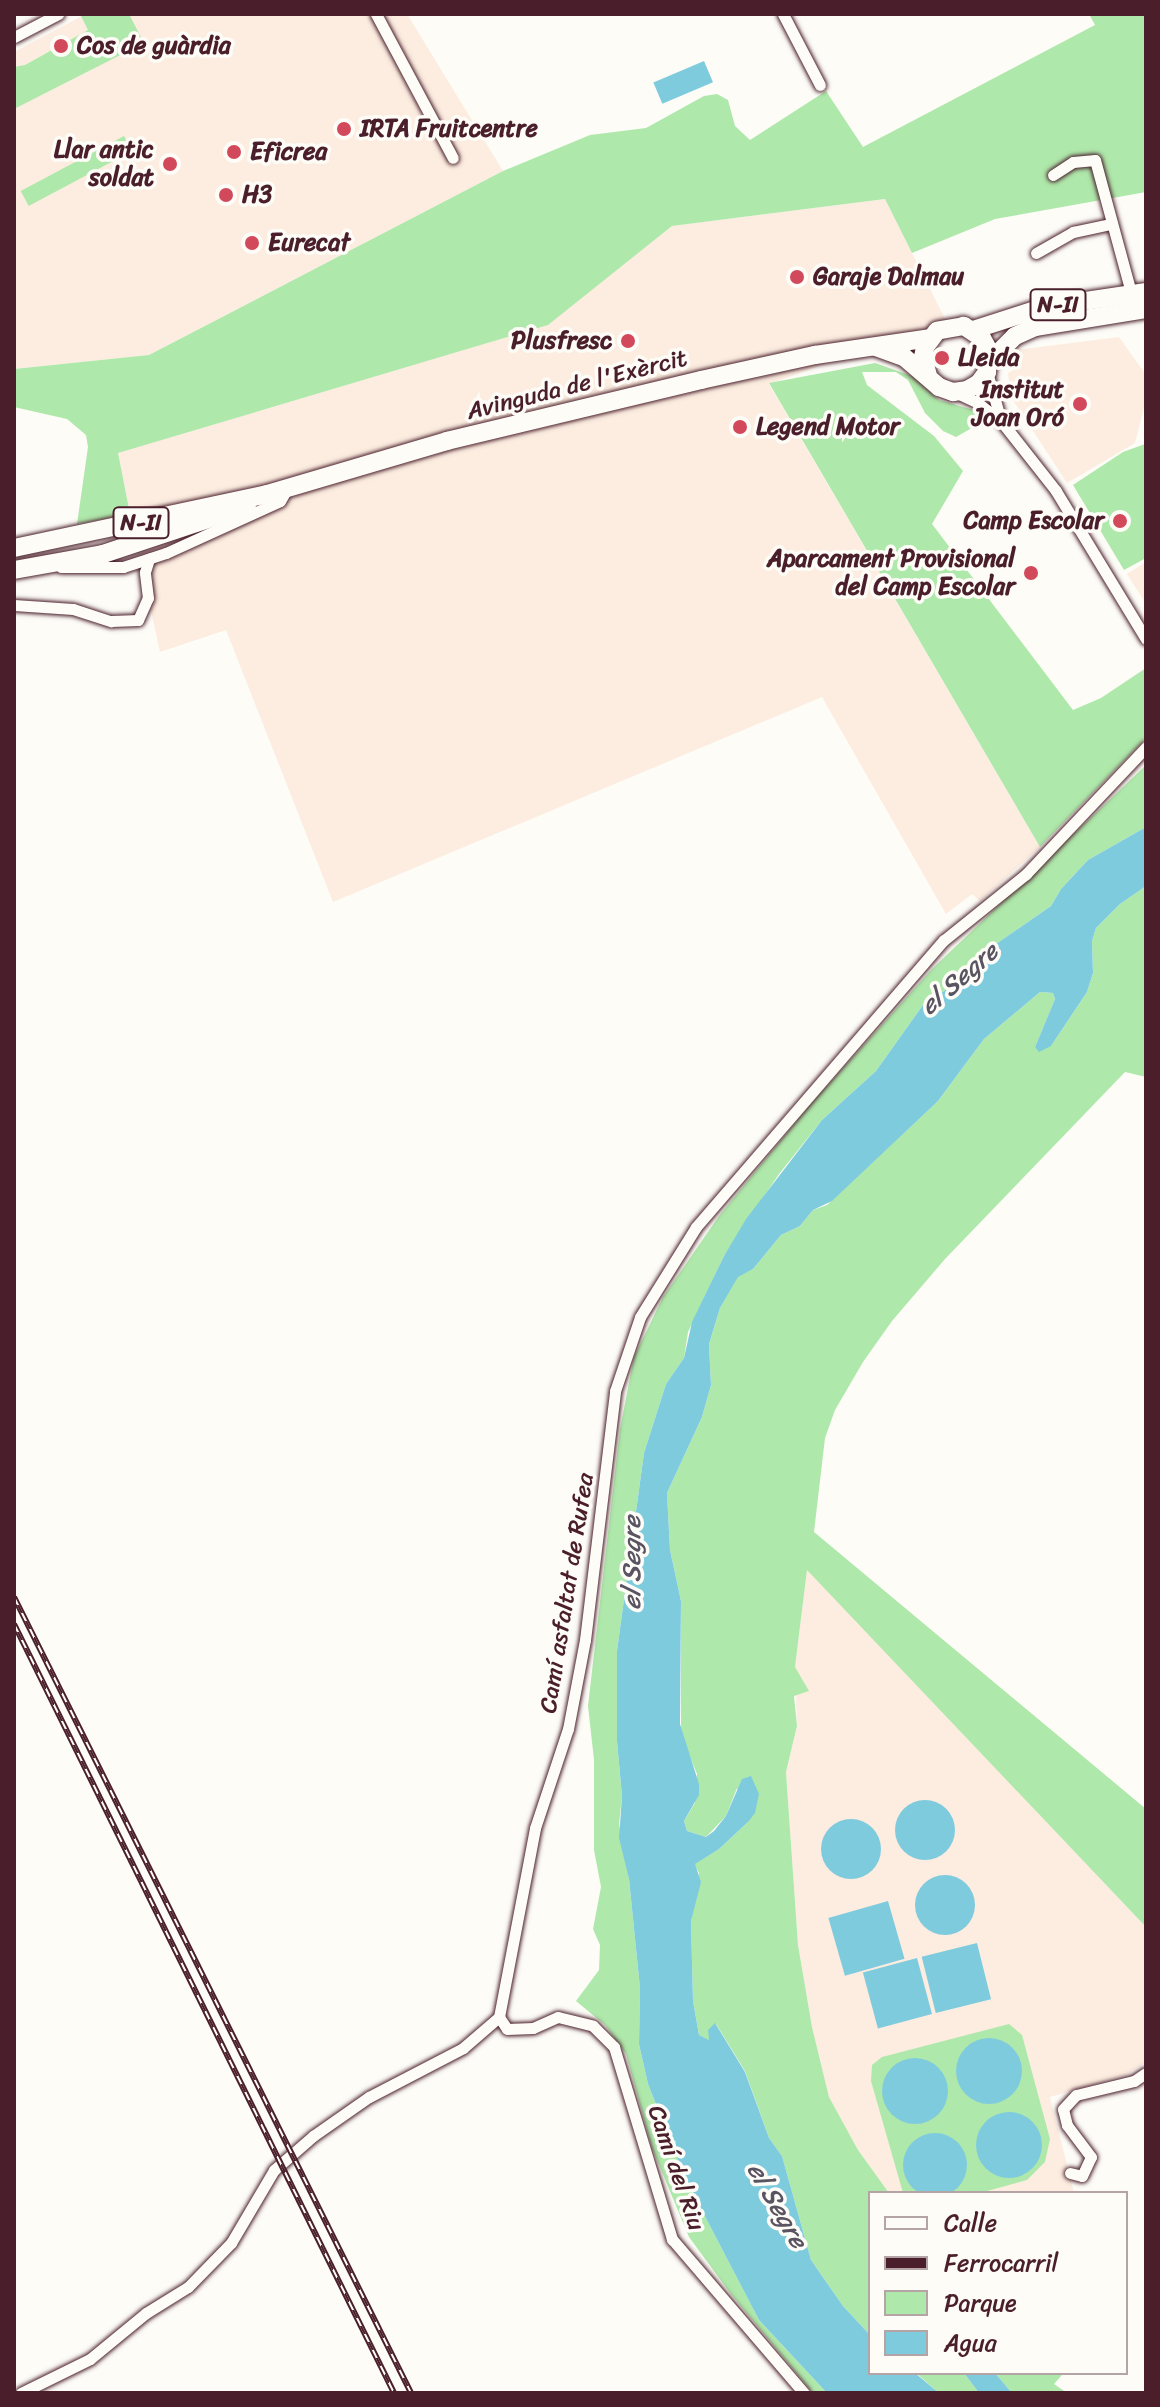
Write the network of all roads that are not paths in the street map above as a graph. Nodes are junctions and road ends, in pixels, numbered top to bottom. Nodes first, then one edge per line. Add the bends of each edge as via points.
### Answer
1 (58, 14) edge
2 (376, 14) edge
3 (783, 14) edge
4 (14, 37) edge
5 (820, 85) dead end
6 (453, 158) dead end
7 (1053, 175) dead end
8 (1112, 224) junction
9 (1036, 253) dead end
10 (1139, 294) edge
11 (1146, 309) edge
12 (973, 330) junction
13 (930, 338) junction
14 (876, 347) junction
15 (988, 367) junction
16 (928, 376) junction
17 (953, 392) junction
18 (1001, 421) junction
19 (288, 487) junction
20 (267, 494) junction
21 (14, 548) edge
22 (149, 559) junction
23 (53, 566) junction
24 (123, 567) junction
25 (14, 570) edge
26 (145, 588) junction
27 (14, 605) edge
28 (1146, 639) edge
29 (1146, 747) edge
30 (499, 2017) junction
31 (1146, 2073) edge
32 (1070, 2173) dead end
33 (21, 2393) edge
34 (804, 2393) edge

1 - 4 street
2 - 6 street
3 - 5 street
7 - 8 street via 1073,162 1095,160
8 - 9 street via 1073,232
8 - 10 street
10 - 12 main road, N-II via 1044,307
11 - 15 main road, N-II via 1035,327 1015,336
12 - 13 main road, N-II via 955,325
12 - 15 main road via 988,349
13 - 14 main road, Avinguda de l'Exèrcit / N-II
13 - 16 main road via 923,357
14 - 16 main road via 904,357
14 - 19 main road, Avinguda de l'Exèrcit / N-II via 815,355 564,412
15 - 17 main road, N-II via 979,383
15 - 18 street
16 - 17 main road
17 - 18 street
18 - 28 street via 1056,491
19 - 20 main road, Avinguda de l'Exèrcit / N-II
19 - 22 street via 280,501
20 - 21 main road, Avinguda de l'Exèrcit / N-II
20 - 23 main road, Avinguda de l'Exèrcit / N-II via 238,511
22 - 24 street
22 - 26 street
23 - 24 street
23 - 25 main road, Avinguda de l'Exèrcit / N-II
24 - 26 street
26 - 27 street via 145,609 138,620 126,622 73,609
29 - 30 street, Camí asfaltat de Rufea via 1026,874 944,940 696,1227 640,1317 615,1391 571,1714 535,1828
30 - 33 street via 463,2048 369,2097 313,2136 274,2170 231,2243 188,2287 90,2359
30 - 34 street, Camí del Riu via 507,2029 533,2028 558,2017 593,2026 614,2047 672,2239
31 - 32 street via 1134,2081 1076,2095 1063,2109 1067,2125 1091,2157 1082,2176

